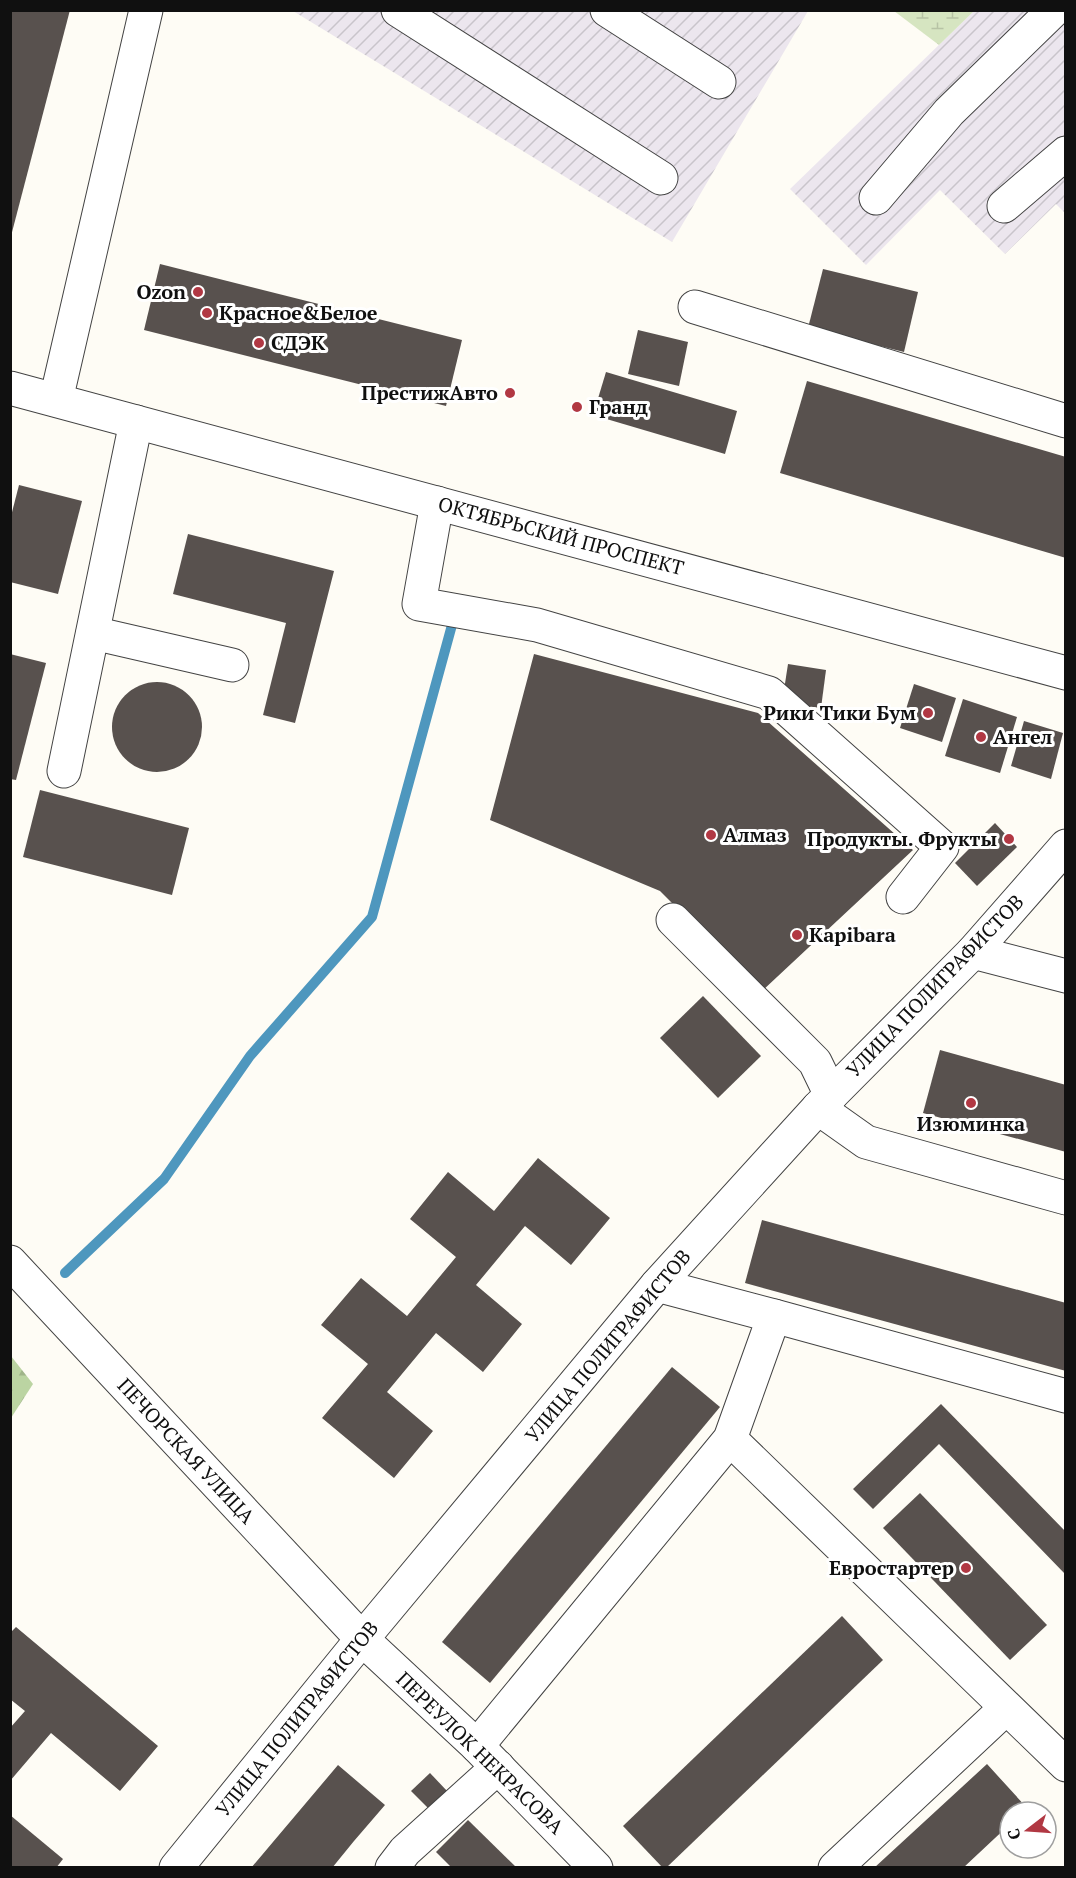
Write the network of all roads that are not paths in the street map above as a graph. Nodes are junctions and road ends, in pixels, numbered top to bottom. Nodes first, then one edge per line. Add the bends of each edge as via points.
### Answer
1 (146, 10) edge
2 (398, 10) edge
3 (607, 10) edge
4 (1054, 10) edge
5 (719, 82) dead end
6 (1065, 153) edge
7 (661, 178) dead end
8 (876, 198) dead end
9 (1004, 206) dead end
10 (696, 307) dead end
11 (10, 388) edge
12 (56, 400) junction
13 (1065, 421) edge
14 (136, 422) junction
15 (437, 503) junction
16 (93, 633) junction
17 (232, 665) dead end
18 (1065, 673) edge
19 (64, 771) dead end
20 (1065, 846) edge
21 (903, 897) dead end
22 (673, 920) dead end
23 (973, 952) junction
24 (1065, 976) edge
25 (825, 1102) junction
26 (1065, 1198) edge
27 (10, 1262) edge
28 (657, 1285) junction
29 (774, 1316) junction
30 (1065, 1396) edge
31 (730, 1439) junction
32 (362, 1639) junction
33 (1006, 1708) junction
34 (487, 1756) junction
35 (1065, 1765) edge
36 (176, 1868) edge
37 (392, 1868) edge
38 (596, 1868) edge
39 (835, 1868) edge

1 - 12 street
2 - 7 street
3 - 5 street
4 - 8 street via 949,112
6 - 9 street
10 - 13 street
11 - 12 street, ОКТЯБРЬСКИЙ ПРОСПЕКТ
12 - 14 street, ОКТЯБРЬСКИЙ ПРОСПЕКТ
14 - 15 street, ОКТЯБРЬСКИЙ ПРОСПЕКТ
14 - 16 street
15 - 18 street, ОКТЯБРЬСКИЙ ПРОСПЕКТ
15 - 21 street via 419,604 537,625 770,693 942,847
16 - 17 street
16 - 19 street
20 - 23 street, УЛИЦА ПОЛИГРАФИСТОВ
22 - 25 street via 815,1062
23 - 24 street
23 - 25 street, УЛИЦА ПОЛИГРАФИСТОВ
25 - 26 street via 866,1142
25 - 28 street, УЛИЦА ПОЛИГРАФИСТОВ
27 - 32 street, ПЕЧОРСКАЯ УЛИЦА
28 - 29 street
28 - 32 street, УЛИЦА ПОЛИГРАФИСТОВ
29 - 30 street
29 - 31 street
31 - 33 street
31 - 34 street
32 - 34 street, ПЕРЕУЛОК НЕКРАСОВА
32 - 36 street, УЛИЦА ПОЛИГРАФИСТОВ
33 - 35 street
33 - 39 street
34 - 37 street
34 - 38 street, ПЕРЕУЛОК НЕКРАСОВА

